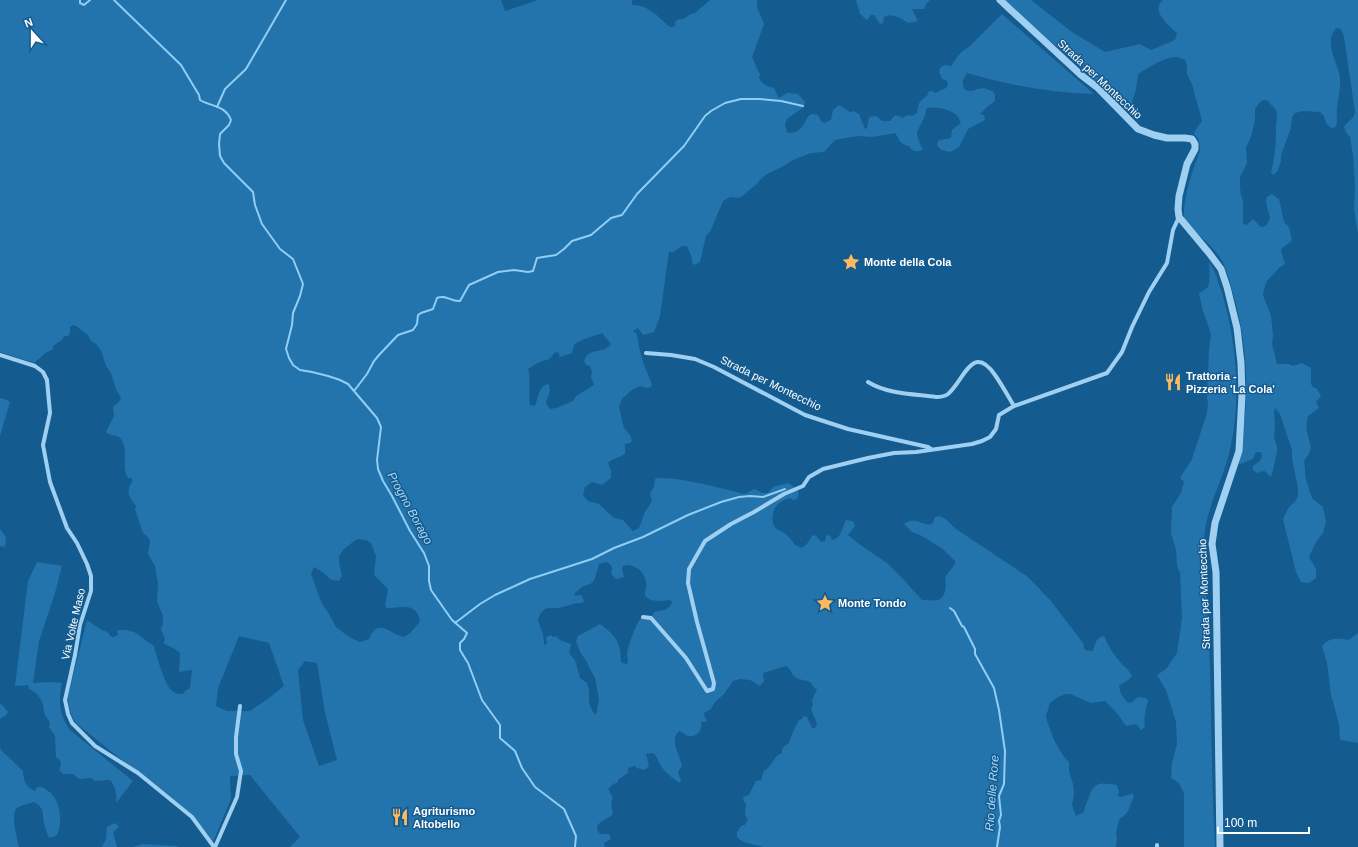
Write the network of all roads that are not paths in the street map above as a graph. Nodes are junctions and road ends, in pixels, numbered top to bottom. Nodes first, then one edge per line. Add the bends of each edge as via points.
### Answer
1 (1000, 0) edge
2 (1179, 217) junction
3 (646, 353) dead end
4 (0, 355) edge
5 (868, 382) dead end
6 (1014, 406) junction
7 (932, 449) junction
8 (643, 617) dead end
9 (240, 706) dead end
10 (214, 847) edge
11 (1220, 847) edge

1 - 2 street, Strada per Montecchio via 1098,88 1138,129 1167,138 1192,139 1195,149 1187,164 1179,196
2 - 6 street, Strada per Montecchio via 1173,230 1167,263 1149,292 1122,352 1107,373
2 - 11 street, Strada per Montecchio via 1220,270 1237,328 1241,363 1239,451 1215,523 1212,544 1216,572
3 - 7 street, Strada per Montecchio via 695,359 805,415 848,429
4 - 10 street, Via Volte Maso via 35,366 43,372 47,380 50,413 43,445 50,482 67,528 77,543 91,576 91,591 80,625 65,700 68,714 72,723 95,746 138,774 192,817
5 - 6 street via 877,388 943,396 952,389 972,363 978,361 995,374
6 - 7 street, Strada per Montecchio via 999,415 996,429 982,441
7 - 8 street, Strada per Montecchio via 894,453 823,469 809,477 803,486 731,524 705,542 689,569 688,582 714,683 713,689 707,691 686,658 651,618
9 - 10 street, Via Volte Maso via 236,754 241,770 237,797

